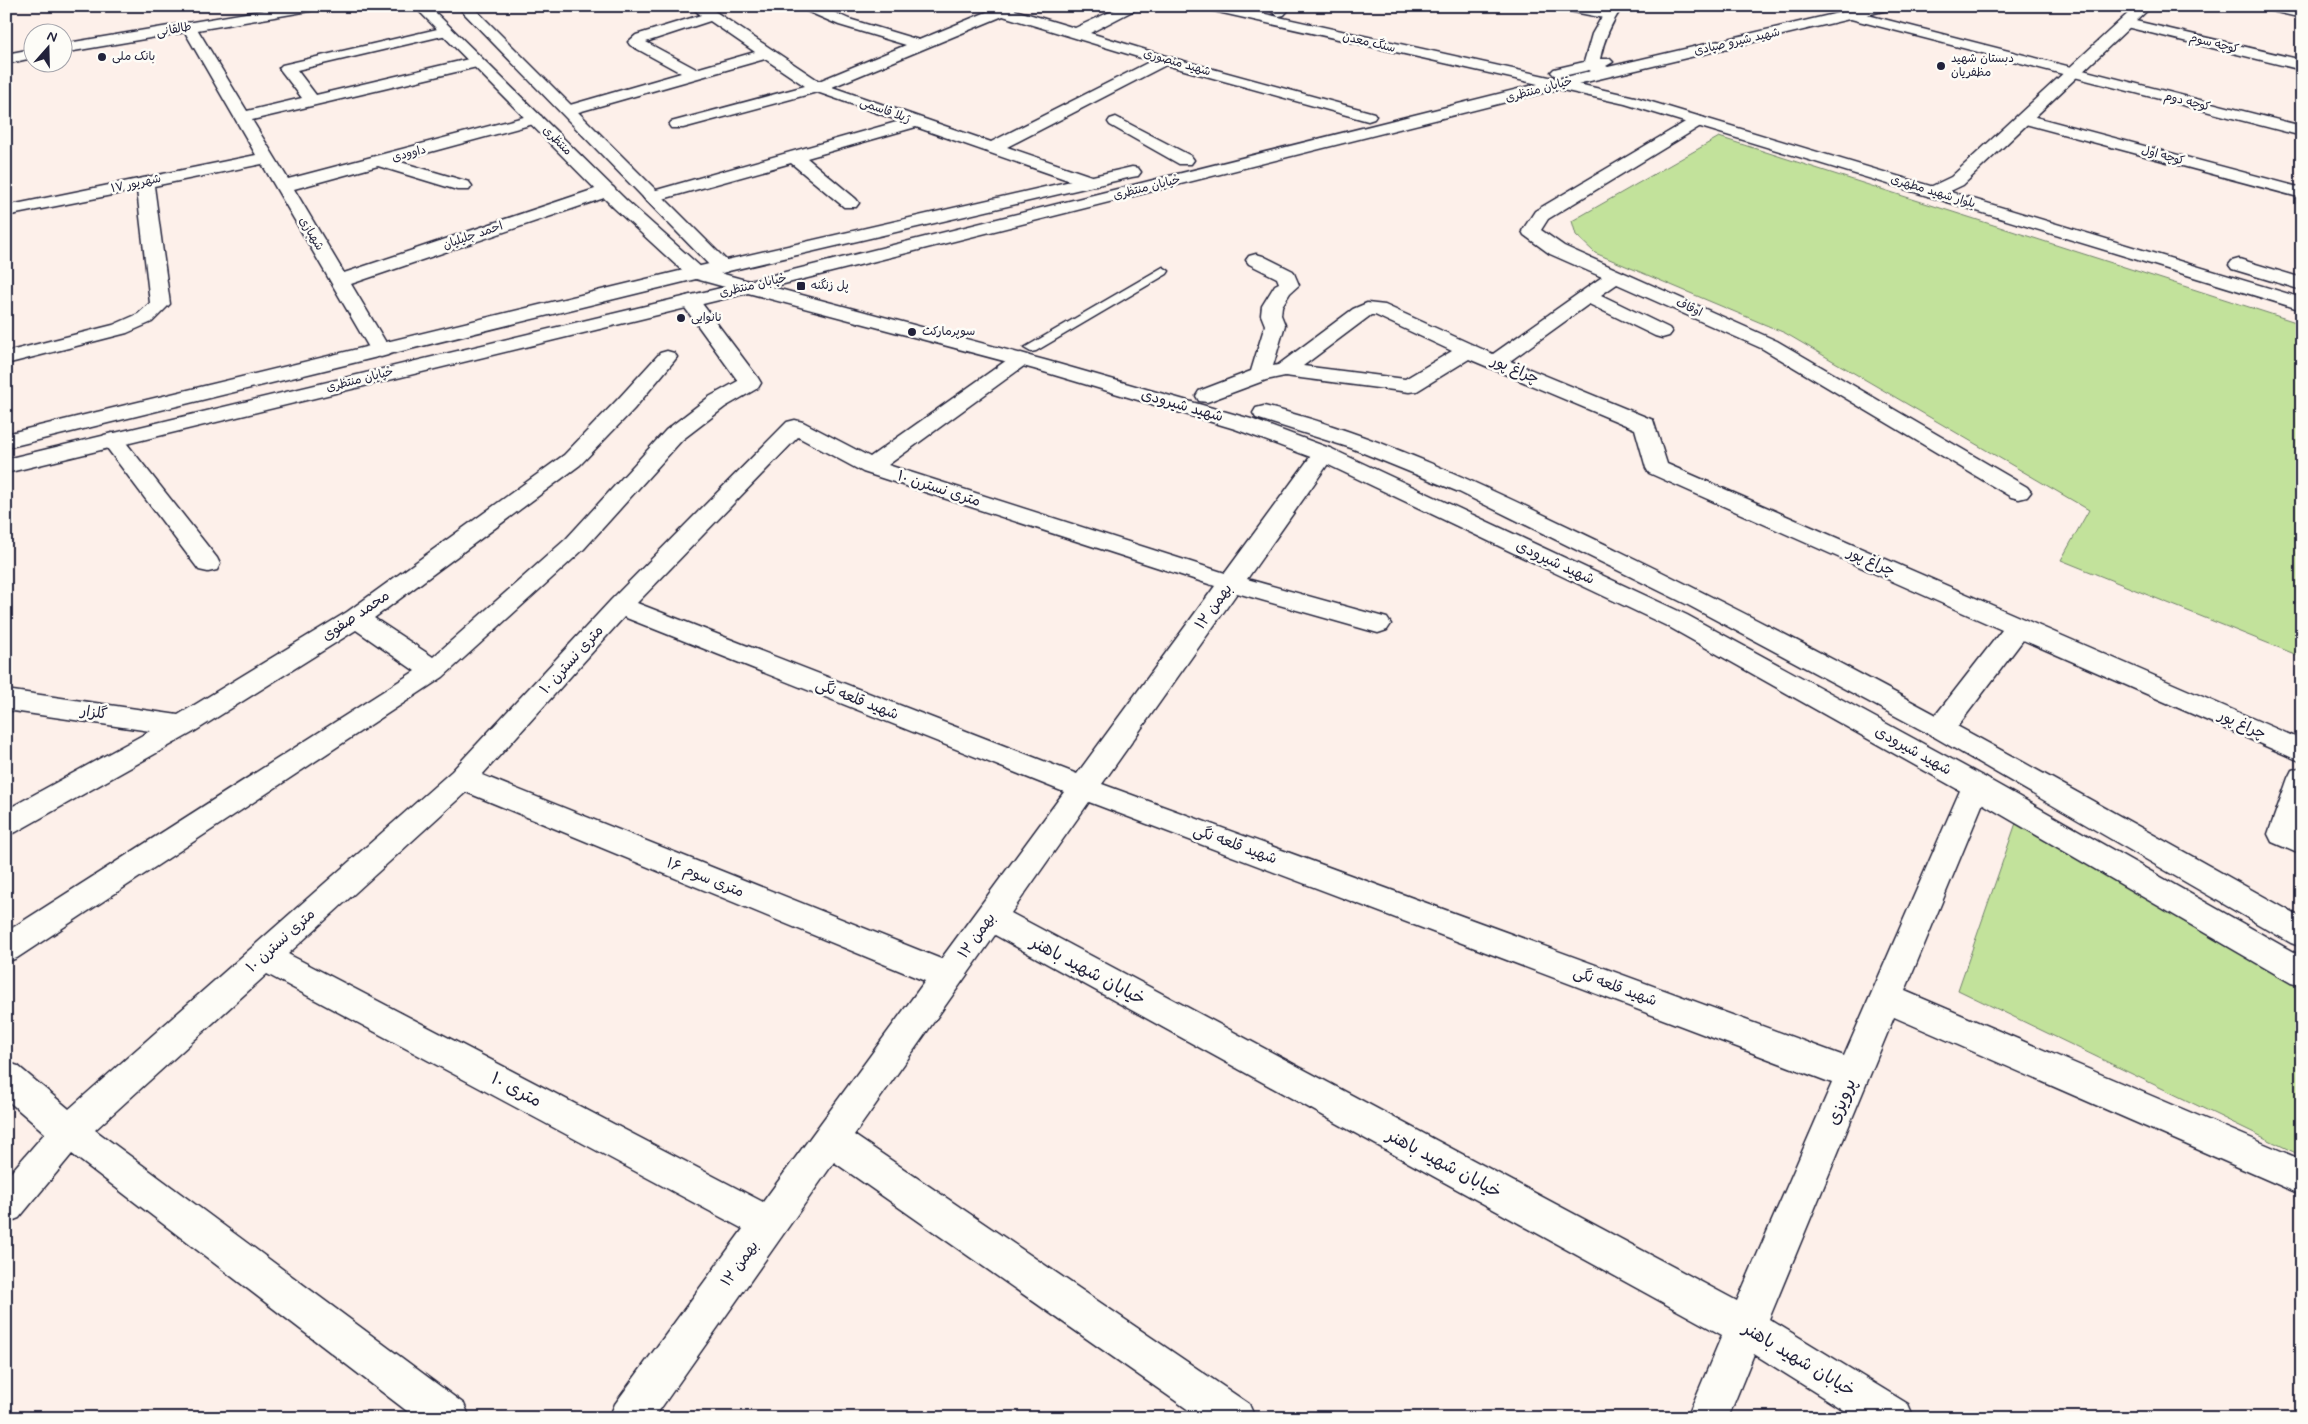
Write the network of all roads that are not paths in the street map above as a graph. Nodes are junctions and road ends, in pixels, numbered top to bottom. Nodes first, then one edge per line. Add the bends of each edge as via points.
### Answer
1 (242, 6) edge
2 (315, 6) edge
3 (421, 6) edge
4 (464, 6) edge
5 (807, 6) edge
6 (1135, 6) edge
7 (1208, 6) edge
8 (1253, 6) edge
9 (1564, 6) edge
10 (1837, 6) edge
11 (1887, 6) edge
12 (2145, 6) edge
13 (2268, 6) edge
14 (1000, 8) edge
15 (1282, 9) edge
16 (709, 10) edge
17 (1613, 11) edge
18 (2302, 14) edge
19 (1852, 15) junction
20 (2127, 23) junction
21 (189, 28) junction
22 (446, 31) junction
23 (72, 33) edge
24 (1075, 34) junction
25 (22, 42) edge
26 (6, 44) edge
27 (920, 45) junction
28 (72, 47) edge
29 (768, 53) junction
30 (22, 56) edge
31 (6, 59) edge
32 (1164, 60) junction
33 (477, 62) junction
34 (2302, 65) edge
35 (1589, 71) junction
36 (692, 73) junction
37 (2073, 73) junction
38 (1529, 79) junction
39 (1561, 79) junction
40 (818, 87) junction
41 (313, 101) junction
42 (569, 110) junction
43 (1368, 116) junction
44 (242, 117) junction
45 (2024, 119) junction
46 (535, 120) junction
47 (1698, 121) junction
48 (914, 122) junction
49 (1116, 122) dead end
50 (677, 126) dead end
51 (2302, 131) edge
52 (992, 148) junction
53 (795, 157) junction
54 (266, 158) junction
55 (1185, 160) junction
56 (382, 162) junction
57 (1891, 162) dead end
58 (1928, 173) dead end
59 (1957, 181) junction
60 (145, 182) junction
61 (1091, 182) junction
62 (283, 186) junction
63 (463, 186) dead end
64 (1975, 186) dead end
65 (607, 191) junction
66 (1934, 192) junction
67 (2302, 193) edge
68 (652, 197) junction
69 (850, 203) dead end
70 (6, 211) edge
71 (1256, 260) dead end
72 (2227, 262) dead end
73 (722, 267) junction
74 (1163, 271) dead end
75 (696, 273) junction
76 (1617, 275) junction
77 (340, 281) junction
78 (762, 284) junction
79 (2302, 284) edge
80 (1587, 296) junction
81 (690, 301) junction
82 (2302, 304) edge
83 (1662, 332) dead end
84 (381, 351) junction
85 (1468, 351) junction
86 (1026, 354) junction
87 (667, 356) dead end
88 (6, 358) edge
89 (1495, 362) junction
90 (1285, 370) junction
91 (1260, 375) junction
92 (1208, 396) junction
93 (112, 440) junction
94 (6, 441) edge
95 (1324, 454) junction
96 (6, 466) edge
97 (871, 467) junction
98 (2019, 492) dead end
99 (208, 564) dead end
100 (1231, 583) junction
101 (620, 606) junction
102 (356, 618) junction
103 (1378, 624) dead end
104 (2019, 627) junction
105 (434, 671) junction
106 (6, 700) edge
107 (182, 726) junction
108 (1942, 728) junction
109 (2302, 752) edge
110 (2302, 778) edge
111 (462, 779) junction
112 (1976, 786) junction
113 (1083, 788) junction
114 (6, 824) edge
115 (2302, 844) edge
116 (990, 918) junction
117 (2302, 934) edge
118 (6, 949) edge
119 (264, 956) junction
120 (2302, 973) edge
121 (948, 976) junction
122 (1886, 998) junction
123 (1853, 1075) junction
124 (6, 1077) edge
125 (69, 1131) junction
126 (830, 1139) junction
127 (2302, 1178) edge
128 (6, 1206) edge
129 (769, 1224) junction
130 (1746, 1327) junction
131 (450, 1418) edge
132 (629, 1418) edge
133 (1235, 1418) edge
134 (1708, 1418) edge
135 (1894, 1418) edge

1 - 23 street, طالقانی
2 - 21 street, طالقانی
3 - 22 street, منتظری
4 - 42 street, منتظری
5 - 27 street via 844,22
6 - 24 street
7 - 38 street, سنگ معدن
8 - 15 street, سنگ معدن
9 - 17 street
10 - 35 street, شهید شیرو صیادی
11 - 19 street, شهید شیرو صیادی
12 - 20 street
13 - 18 street
14 - 24 street, شهید منصوری
14 - 27 street
15 - 39 street, سنگ معدن
16 - 29 street, ژیلا قاسمی
16 - 36 street via 635,42
17 - 35 street via 1594,46
19 - 35 street, شهید شیرو صیادی via 1608,72
19 - 37 street, کوچه دوم
20 - 34 street, کوچه سوم
20 - 37 street
21 - 28 street, طالقانی
21 - 44 street, شهبازی
22 - 33 street, منتظری
22 - 41 street via 287,68
24 - 32 street, شهید منصوری
25 - 26 street
27 - 40 street
29 - 36 street
29 - 40 street, ژیلا قاسمی
30 - 31 street
32 - 43 street, شهید منصوری
32 - 52 street
33 - 41 street
33 - 46 street, منتظری
35 - 39 street, خیابان منتظری
35 - 57 street, بلوار شهید مطهری
36 - 42 street
37 - 45 street
37 - 51 street, کوچه دوم
38 - 39 street, خیابان منتظری
38 - 43 street, خیابان منتظری
39 - 47 street, بلوار شهید مطهری
39 - 78 street, خیابان منتظری
40 - 48 street, ژیلا قاسمی
40 - 50 street
41 - 44 street
42 - 68 street, منتظری
43 - 55 street, خیابان منتظری
44 - 54 street, شهبازی
45 - 59 street
45 - 67 street, کوچه اول
46 - 56 street, داوودی
46 - 65 street, منتظری
47 - 66 street, بلوار شهید مطهری
47 - 76 street, اوقاف via 1541,215 1531,232 1557,250
48 - 52 street, ژیلا قاسمی
48 - 53 street
49 - 55 street
52 - 61 street, ژیلا قاسمی
53 - 68 street
53 - 69 street
54 - 60 street, ۱۷ شهریور
54 - 62 street, شهبازی
55 - 61 street, خیابان منتظری
56 - 62 street, داوودی
56 - 63 street
58 - 59 street, بلوار شهید مطهری
59 - 64 street, بلوار شهید مطهری
59 - 66 street
60 - 70 street, ۱۷ شهریور
60 - 88 street via 160,304 145,318 120,329
61 - 73 street, خیابان منتظری
62 - 77 street, شهبازی
65 - 75 street, منتظری
65 - 77 street, احمد جلیلیان
66 - 82 street, بلوار شهید مطهری
68 - 73 street, منتظری
71 - 91 street via 1286,275 1289,285 1282,289 1272,306 1274,325
72 - 79 street
73 - 75 street, خیابان منتظری
73 - 78 street
74 - 86 lane
75 - 78 street
75 - 84 street, خیابان منتظری
76 - 80 street
76 - 98 street, اوقاف via 1770,345
77 - 84 street, شهبازی
78 - 81 street, خیابان منتظری
78 - 86 street, شهید شیرودی
80 - 83 street
80 - 89 street
81 - 93 street, خیابان منتظری
81 - 105 street via 750,384 716,402 674,435 575,544
84 - 94 street, خیابان منتظری
85 - 89 street, چراغ پور
85 - 90 street via 1409,386
85 - 90 street, چراغ پور via 1378,309 1367,309
86 - 92 street, شهید شیرودی
86 - 95 street, شهید شیرودی via 1244,424
86 - 97 street
87 - 102 street, محمد صفوی via 572,460
89 - 104 street, چراغ پور via 1646,425 1657,468
90 - 91 street
91 - 92 street
92 - 108 street, شهید شیرودی via 1359,443 1467,487 1695,598
93 - 96 street, خیابان منتظری
93 - 99 street
95 - 100 street, ۱۲ بهمن
95 - 112 street, شهید شیرودی via 1678,621
97 - 100 street, ۱۰ متری نسترن
97 - 101 street, ۱۰ متری نسترن via 795,427
100 - 103 street, ۱۰ متری نسترن
100 - 113 street, ۱۲ بهمن
101 - 111 street, ۱۰ متری نسترن
101 - 113 street, شهید قلعه نگی
102 - 105 street
102 - 107 street, محمد صفوی
104 - 108 street
104 - 109 street, چراغ پور
105 - 118 street
106 - 107 street, گلزار
107 - 114 street, محمد صفوی
108 - 117 street, شهید شیرودی
110 - 115 street via 2282,834
111 - 119 street, ۱۰ متری نسترن
111 - 121 street, ۱۶ متری سوم
112 - 120 street, شهید شیرودی
112 - 122 street, پرویزی
113 - 116 street, ۱۲ بهمن
113 - 123 street, شهید قلعه نگی
116 - 121 street, ۱۲ بهمن
116 - 130 street, خیابان شهید باهنر
119 - 125 street, ۱۰ متری نسترن
119 - 129 street, ۱۰ متری
121 - 126 street, ۱۲ بهمن
122 - 123 street, پرویزی
122 - 127 street
123 - 130 street, پرویزی
124 - 125 street
125 - 128 street, ۱۰ متری نسترن
125 - 131 street
126 - 129 street, ۱۲ بهمن
126 - 133 street
129 - 132 street, ۱۲ بهمن
130 - 134 street, پرویزی
130 - 135 street, خیابان شهید باهنر

